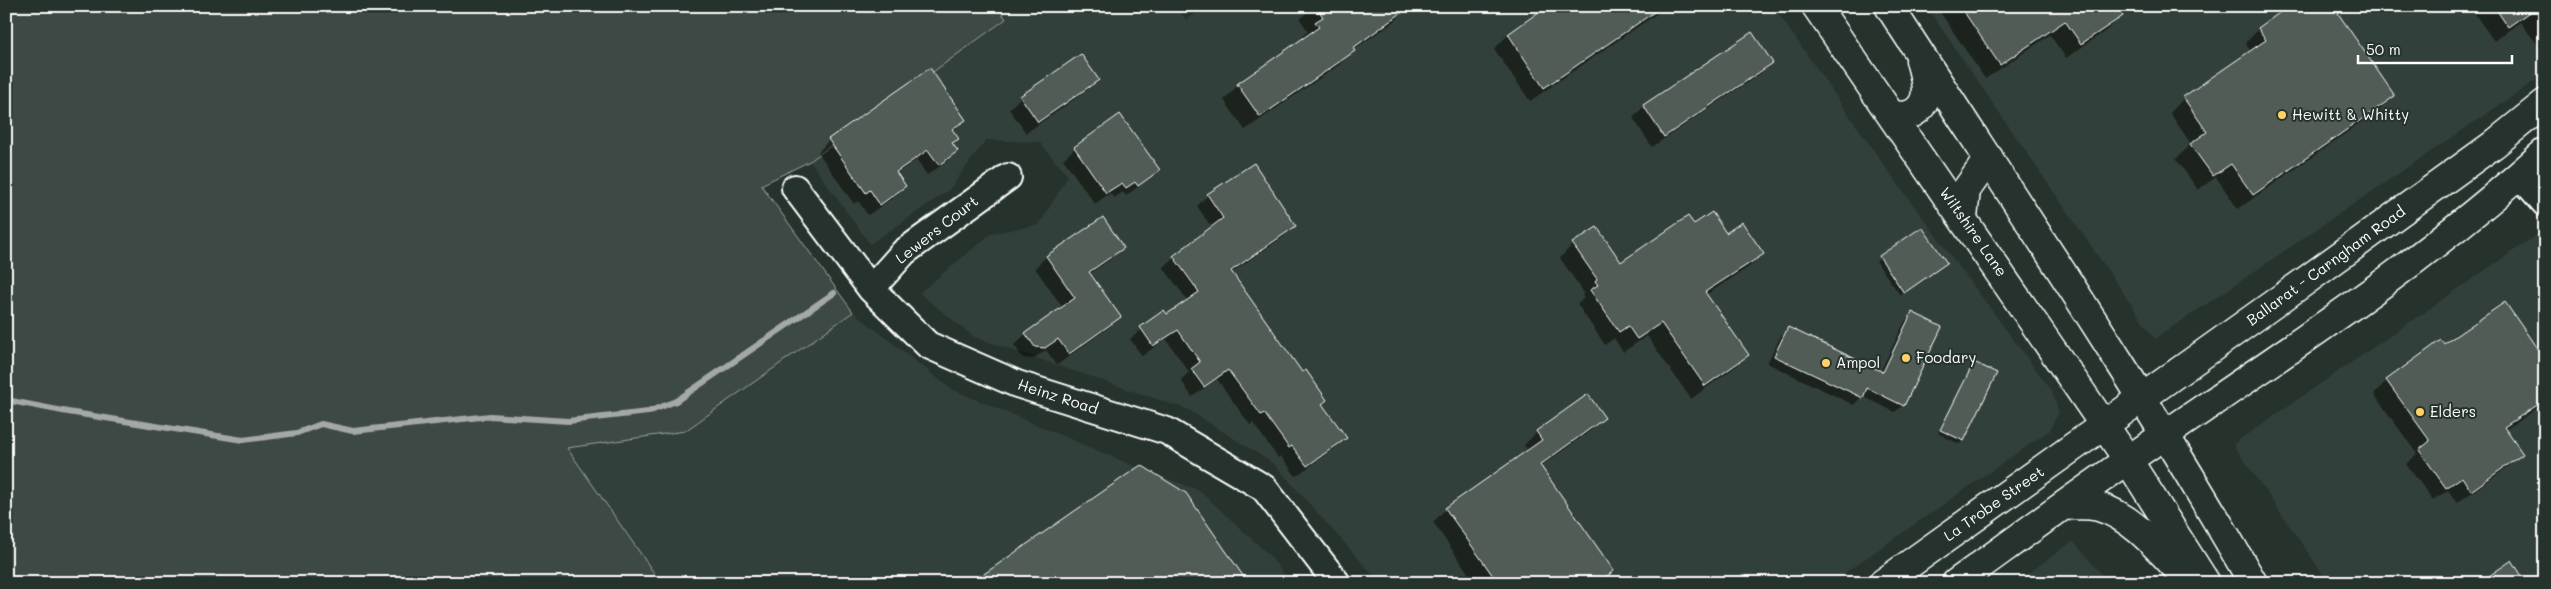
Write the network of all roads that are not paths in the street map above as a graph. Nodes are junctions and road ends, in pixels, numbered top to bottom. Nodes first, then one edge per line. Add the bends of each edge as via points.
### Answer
1 (1816, 6) edge
2 (1889, 6) edge
3 (1918, 51) junction
4 (2545, 103) edge
5 (1890, 113) junction
6 (2493, 145) junction
7 (2545, 152) edge
8 (1989, 158) junction
9 (2520, 175) junction
10 (1008, 176) dead end
11 (795, 188) dead end
12 (2545, 203) edge
13 (1963, 218) junction
14 (871, 289) junction
15 (2142, 399) junction
16 (2105, 426) junction
17 (2166, 435) junction
18 (2128, 460) junction
19 (2064, 506) junction
20 (1337, 583) edge
21 (1883, 583) edge
22 (1956, 583) edge
23 (2191, 583) edge
24 (2206, 583) edge
25 (2253, 583) edge

1 - 5 main road, Wiltshire Lane
2 - 3 main road
3 - 5 main road via 1926,86 1925,102 1909,115
3 - 8 main road
4 - 6 main road, Ballarat - Carngham Road
5 - 13 main road, Wiltshire Lane
6 - 9 main road
6 - 15 main road, Ballarat - Carngham Road
7 - 9 main road
8 - 13 main road via 1966,190
8 - 15 main road
9 - 12 street
9 - 17 main road via 2312,334
10 - 14 street, Lewers Court via 904,252
11 - 14 street, Heinz Road
13 - 16 main road, Wiltshire Lane
14 - 20 street, Heinz Road via 928,345 1017,384 1167,431 1264,488
15 - 16 main road, Ballarat - Carngham Road
15 - 17 main road
16 - 18 main road, Wiltshire Lane
16 - 21 main road, La Trobe Street
17 - 18 main road
17 - 25 main road
18 - 19 main road
18 - 24 main road, Wiltshire Lane
19 - 22 main road
19 - 23 main road via 2090,505 2116,514

